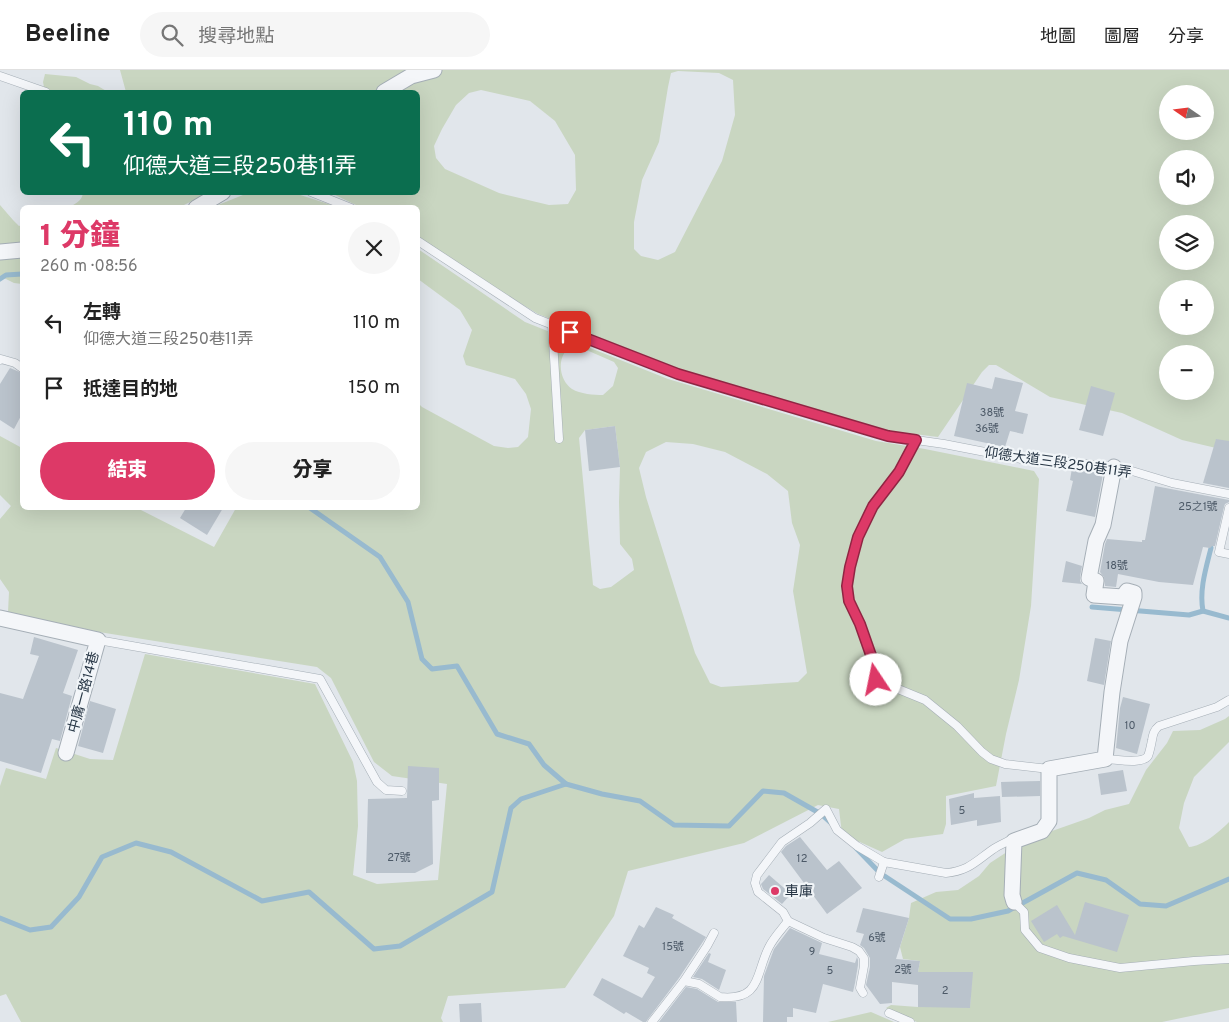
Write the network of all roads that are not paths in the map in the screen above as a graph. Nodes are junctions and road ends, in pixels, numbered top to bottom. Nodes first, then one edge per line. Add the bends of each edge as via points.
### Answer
1 (434, 70) edge
2 (0, 76) edge
3 (40, 90) edge
4 (387, 90) edge
5 (218, 195) edge
6 (318, 195) edge
7 (201, 205) edge
8 (344, 205) edge
9 (420, 242) edge
10 (20, 250) edge
11 (0, 252) edge
12 (552, 324) junction
13 (0, 360) edge
14 (20, 367) edge
15 (559, 439) dead end
16 (916, 440) junction
17 (1114, 467) junction
18 (1229, 494) edge
19 (1229, 508) edge
20 (1229, 554) edge
21 (0, 618) edge
22 (98, 640) junction
23 (1229, 700) edge
24 (66, 754) dead end
25 (1105, 758) junction
26 (1049, 769) junction
27 (402, 791) dead end
28 (1042, 831) junction
29 (883, 864) junction
30 (879, 877) dead end
31 (1018, 908) joint
32 (788, 921) junction
33 (714, 933) dead end
34 (1229, 959) edge
35 (684, 981) junction
36 (863, 993) dead end
37 (889, 1013) dead end
38 (652, 1022) edge
39 (910, 1022) edge

1 - 4 street via 411,76
2 - 3 lane
5 - 7 street
6 - 8 lane
9 - 12 lane, 仰德大道三段250巷11弄 via 535,318
10 - 11 street
12 - 15 lane
12 - 16 lane, 仰德大道三段250巷11弄 via 678,374 888,436
13 - 14 lane
16 - 17 lane, 仰德大道三段250巷11弄 via 1021,459
16 - 26 lane via 899,472 873,506 858,537 850,567 849,601 873,661 876,680 925,700 991,759 1005,764
17 - 18 lane, 仰德大道三段250巷11弄
17 - 25 street via 1089,578 1096,581 1094,595 1123,597 1127,591 1134,592 1134,597 1120,641
19 - 20 lane via 1220,552
21 - 22 street, 中庸一路14巷
22 - 24 street, 中庸一路14巷
22 - 27 lane via 320,679 377,782 386,790
23 - 25 lane via 1159,726 1143,760
25 - 26 street
26 - 28 street via 1049,821
28 - 29 lane via 994,848 970,867 956,872
28 - 31 street via 1014,841 1012,895
29 - 30 lane
29 - 32 lane via 837,830 826,809 782,842 757,875 758,892 783,912
31 - 34 lane via 1025,930 1040,948 1069,958 1120,968
32 - 35 lane via 769,948 748,993 720,997 699,984
32 - 36 lane via 859,951 864,958 860,983
33 - 35 lane
35 - 38 lane
37 - 39 lane

